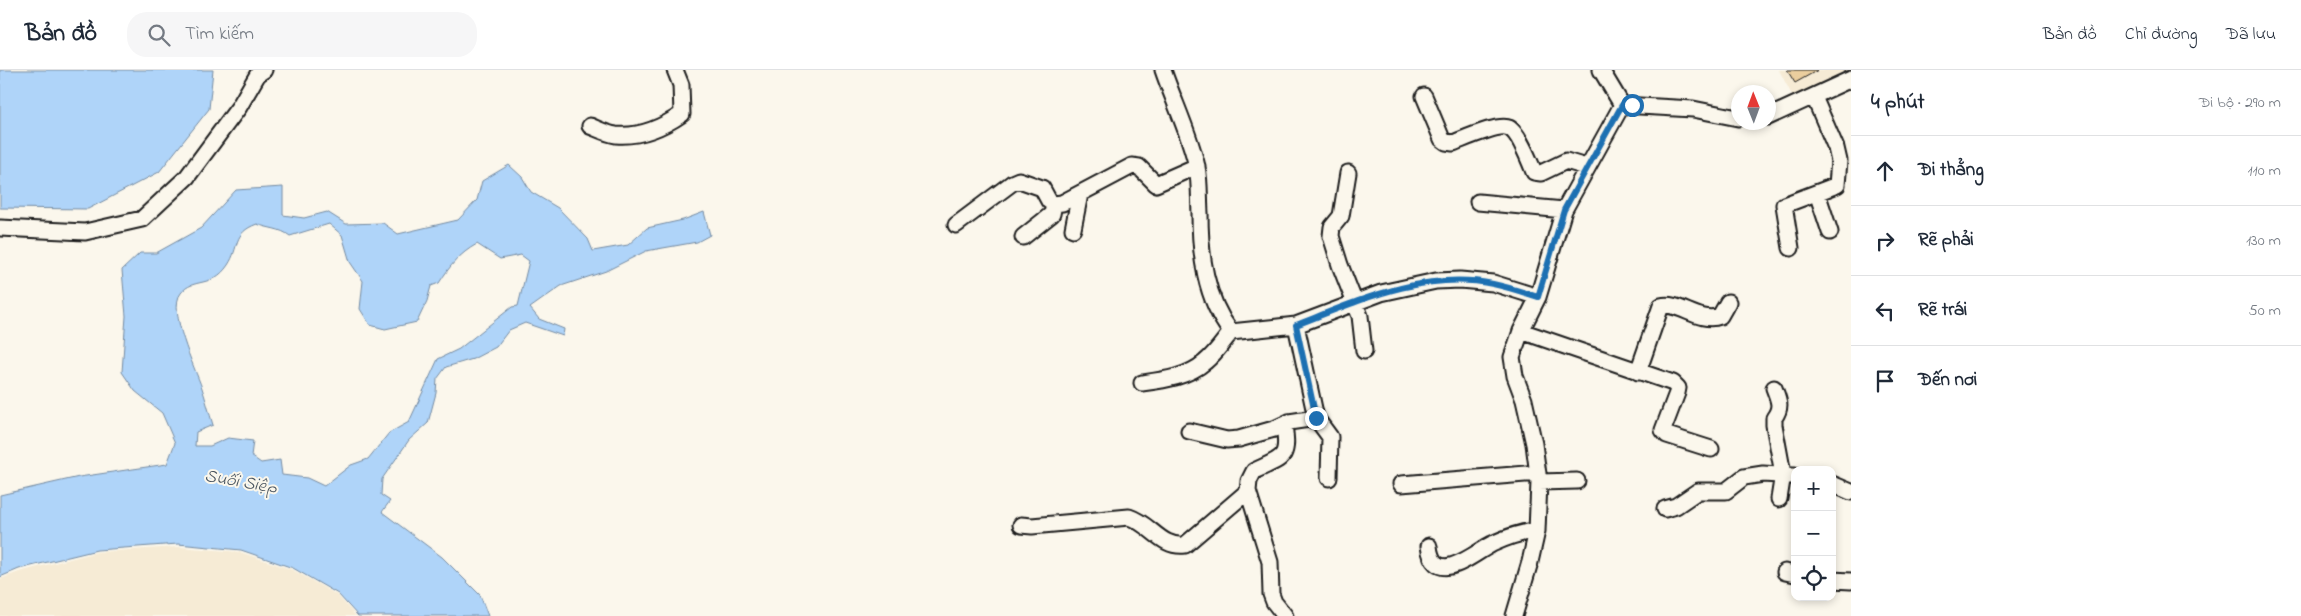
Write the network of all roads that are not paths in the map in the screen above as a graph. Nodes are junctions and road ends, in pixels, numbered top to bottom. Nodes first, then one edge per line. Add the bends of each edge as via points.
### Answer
1 (264, 70) edge
2 (675, 70) edge
3 (1163, 70) edge
4 (1601, 70) edge
5 (1851, 79) edge
6 (1424, 96) dead end
7 (1814, 97) junction
8 (1622, 105) junction
9 (1776, 114) edge
10 (1731, 116) edge
11 (590, 126) dead end
12 (1197, 166) junction
13 (1586, 167) junction
14 (1348, 173) dead end
15 (1817, 193) junction
16 (1080, 194) junction
17 (1478, 202) dead end
18 (1054, 204) junction
19 (1564, 210) junction
20 (956, 225) dead end
21 (0, 228) edge
22 (1073, 229) dead end
23 (1830, 232) dead end
24 (1023, 237) dead end
25 (1791, 248) dead end
26 (1538, 297) junction
27 (1355, 302) junction
28 (1728, 302) dead end
29 (1296, 325) junction
30 (1521, 331) junction
31 (1231, 332) junction
32 (1364, 351) dead end
33 (1638, 372) junction
34 (1142, 384) dead end
35 (1774, 388) dead end
36 (1316, 418) junction
37 (1284, 425) junction
38 (1189, 431) dead end
39 (1711, 449) dead end
40 (1789, 475) edge
41 (1329, 478) dead end
42 (1538, 478) junction
43 (1577, 481) dead end
44 (1401, 484) dead end
45 (1836, 486) edge
46 (1248, 491) junction
47 (1851, 492) edge
48 (1779, 498) dead end
49 (1665, 509) dead end
50 (1021, 525) dead end
51 (1537, 531) junction
52 (1429, 546) dead end
53 (1836, 580) edge
54 (1851, 581) edge
55 (1285, 616) edge
56 (1514, 616) edge

1 - 21 street via 258,74 239,107 187,177 142,219 84,232
2 - 11 street via 681,85 682,114 676,118 642,133 615,135
3 - 12 street
4 - 8 street
5 - 7 street
6 - 13 street via 1446,142 1453,143 1499,127 1508,127 1514,132 1534,172 1541,174 1566,161
7 - 9 street
7 - 15 street via 1840,165 1837,185
8 - 10 street via 1693,108
8 - 13 street
12 - 16 street via 1156,184 1139,166 1132,166
12 - 31 street via 1203,266 1215,303
13 - 19 street
14 - 27 street via 1342,216 1332,227 1331,236
15 - 23 street
15 - 25 street via 1784,205
16 - 18 street
16 - 22 street
17 - 19 street
18 - 20 street via 1042,188 1019,180
18 - 24 street via 1052,214
19 - 26 street
26 - 27 street via 1493,284 1452,280 1398,289
26 - 30 street
27 - 29 street
27 - 32 street
28 - 33 street via 1720,316 1713,318 1661,306
29 - 31 street
29 - 36 street
30 - 33 street
30 - 42 street via 1512,357 1534,444
31 - 34 street via 1205,362 1187,373
33 - 39 street via 1673,383 1678,388 1663,430 1667,435
35 - 40 street via 1780,406 1774,425
36 - 37 street
36 - 41 street via 1330,437
37 - 38 street via 1227,440
37 - 46 street via 1287,447 1284,454 1254,471
40 - 48 street
40 - 49 street via 1744,477 1726,491 1698,490 1676,506
42 - 43 street
42 - 44 street
42 - 51 street
45 - 47 street
46 - 50 street via 1185,545 1174,546 1164,542 1140,520 1129,517
46 - 55 street via 1270,562 1271,594
51 - 52 street via 1510,536 1453,566 1435,562
51 - 56 street
53 - 54 street

